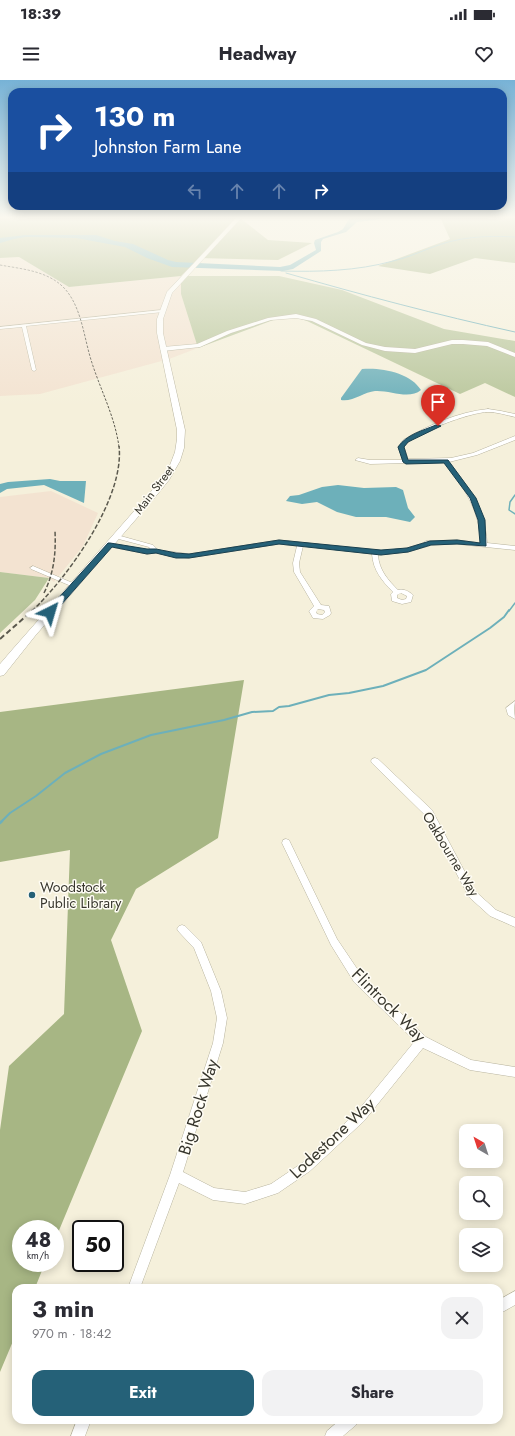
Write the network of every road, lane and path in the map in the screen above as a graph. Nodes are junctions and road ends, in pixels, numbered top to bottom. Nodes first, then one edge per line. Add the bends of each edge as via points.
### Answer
1 (180, 280) edge
2 (162, 311) junction
3 (24, 325) junction
4 (0, 328) edge
5 (163, 348) junction
6 (515, 355) edge
7 (34, 370) dead end
8 (495, 405) dead end
9 (497, 411) junction
10 (515, 416) edge
11 (515, 438) edge
12 (358, 460) dead end
13 (446, 461) junction
14 (406, 462) junction
15 (114, 541) junction
16 (301, 544) junction
17 (484, 545) junction
18 (515, 548) edge
19 (156, 551) junction
20 (375, 552) junction
21 (33, 568) dead end
22 (73, 585) junction
23 (397, 592) dead end
24 (318, 606) dead end
25 (0, 672) edge
26 (515, 704) edge
27 (515, 716) edge
28 (375, 761) dead end
29 (286, 843) dead end
30 (515, 923) edge
31 (182, 929) dead end
32 (422, 1041) junction
33 (515, 1072) edge
34 (176, 1175) junction
35 (135, 1284) edge
36 (515, 1297) edge
37 (503, 1305) edge
38 (82, 1424) edge
39 (346, 1424) edge
40 (78, 1436) edge
41 (332, 1436) edge

1 - 2 main road, Main Street via 169,293
2 - 3 street
2 - 5 main road, Main Street via 159,328
3 - 4 street
3 - 7 street
5 - 6 street via 198,346 229,332 270,319 296,316 314,320 364,344 385,350 414,351 463,342 488,344
5 - 15 main road, Main Street via 181,430 178,456 159,487
8 - 9 street via 498,407
9 - 10 street
9 - 14 street via 487,407 474,411 405,441 401,447
11 - 13 street via 475,454
12 - 14 street
13 - 14 street
13 - 17 street via 473,498 482,520
15 - 19 street via 147,552
15 - 19 street via 151,546
15 - 22 main road, Main Street
16 - 19 street via 273,542 189,556
16 - 20 street
16 - 24 street via 296,563 297,572
17 - 18 street
17 - 20 street via 430,543 408,550
20 - 23 street via 380,574
21 - 22 street
22 - 25 main road, Main Street
26 - 27 street via 510,708
28 - 30 street, Oakbourne Way via 429,813 472,894 493,913
29 - 32 street, Flintrock Way via 334,942 358,979
31 - 34 street, Big Rock Way via 198,945 216,991 222,1018 218,1043
32 - 33 street, Flintrock Way via 470,1064
32 - 34 street, Lodestone Way via 360,1117 306,1167 274,1189 245,1198 213,1194
34 - 35 street, Big Rock Way
36 - 37 street
38 - 40 street
39 - 41 street

